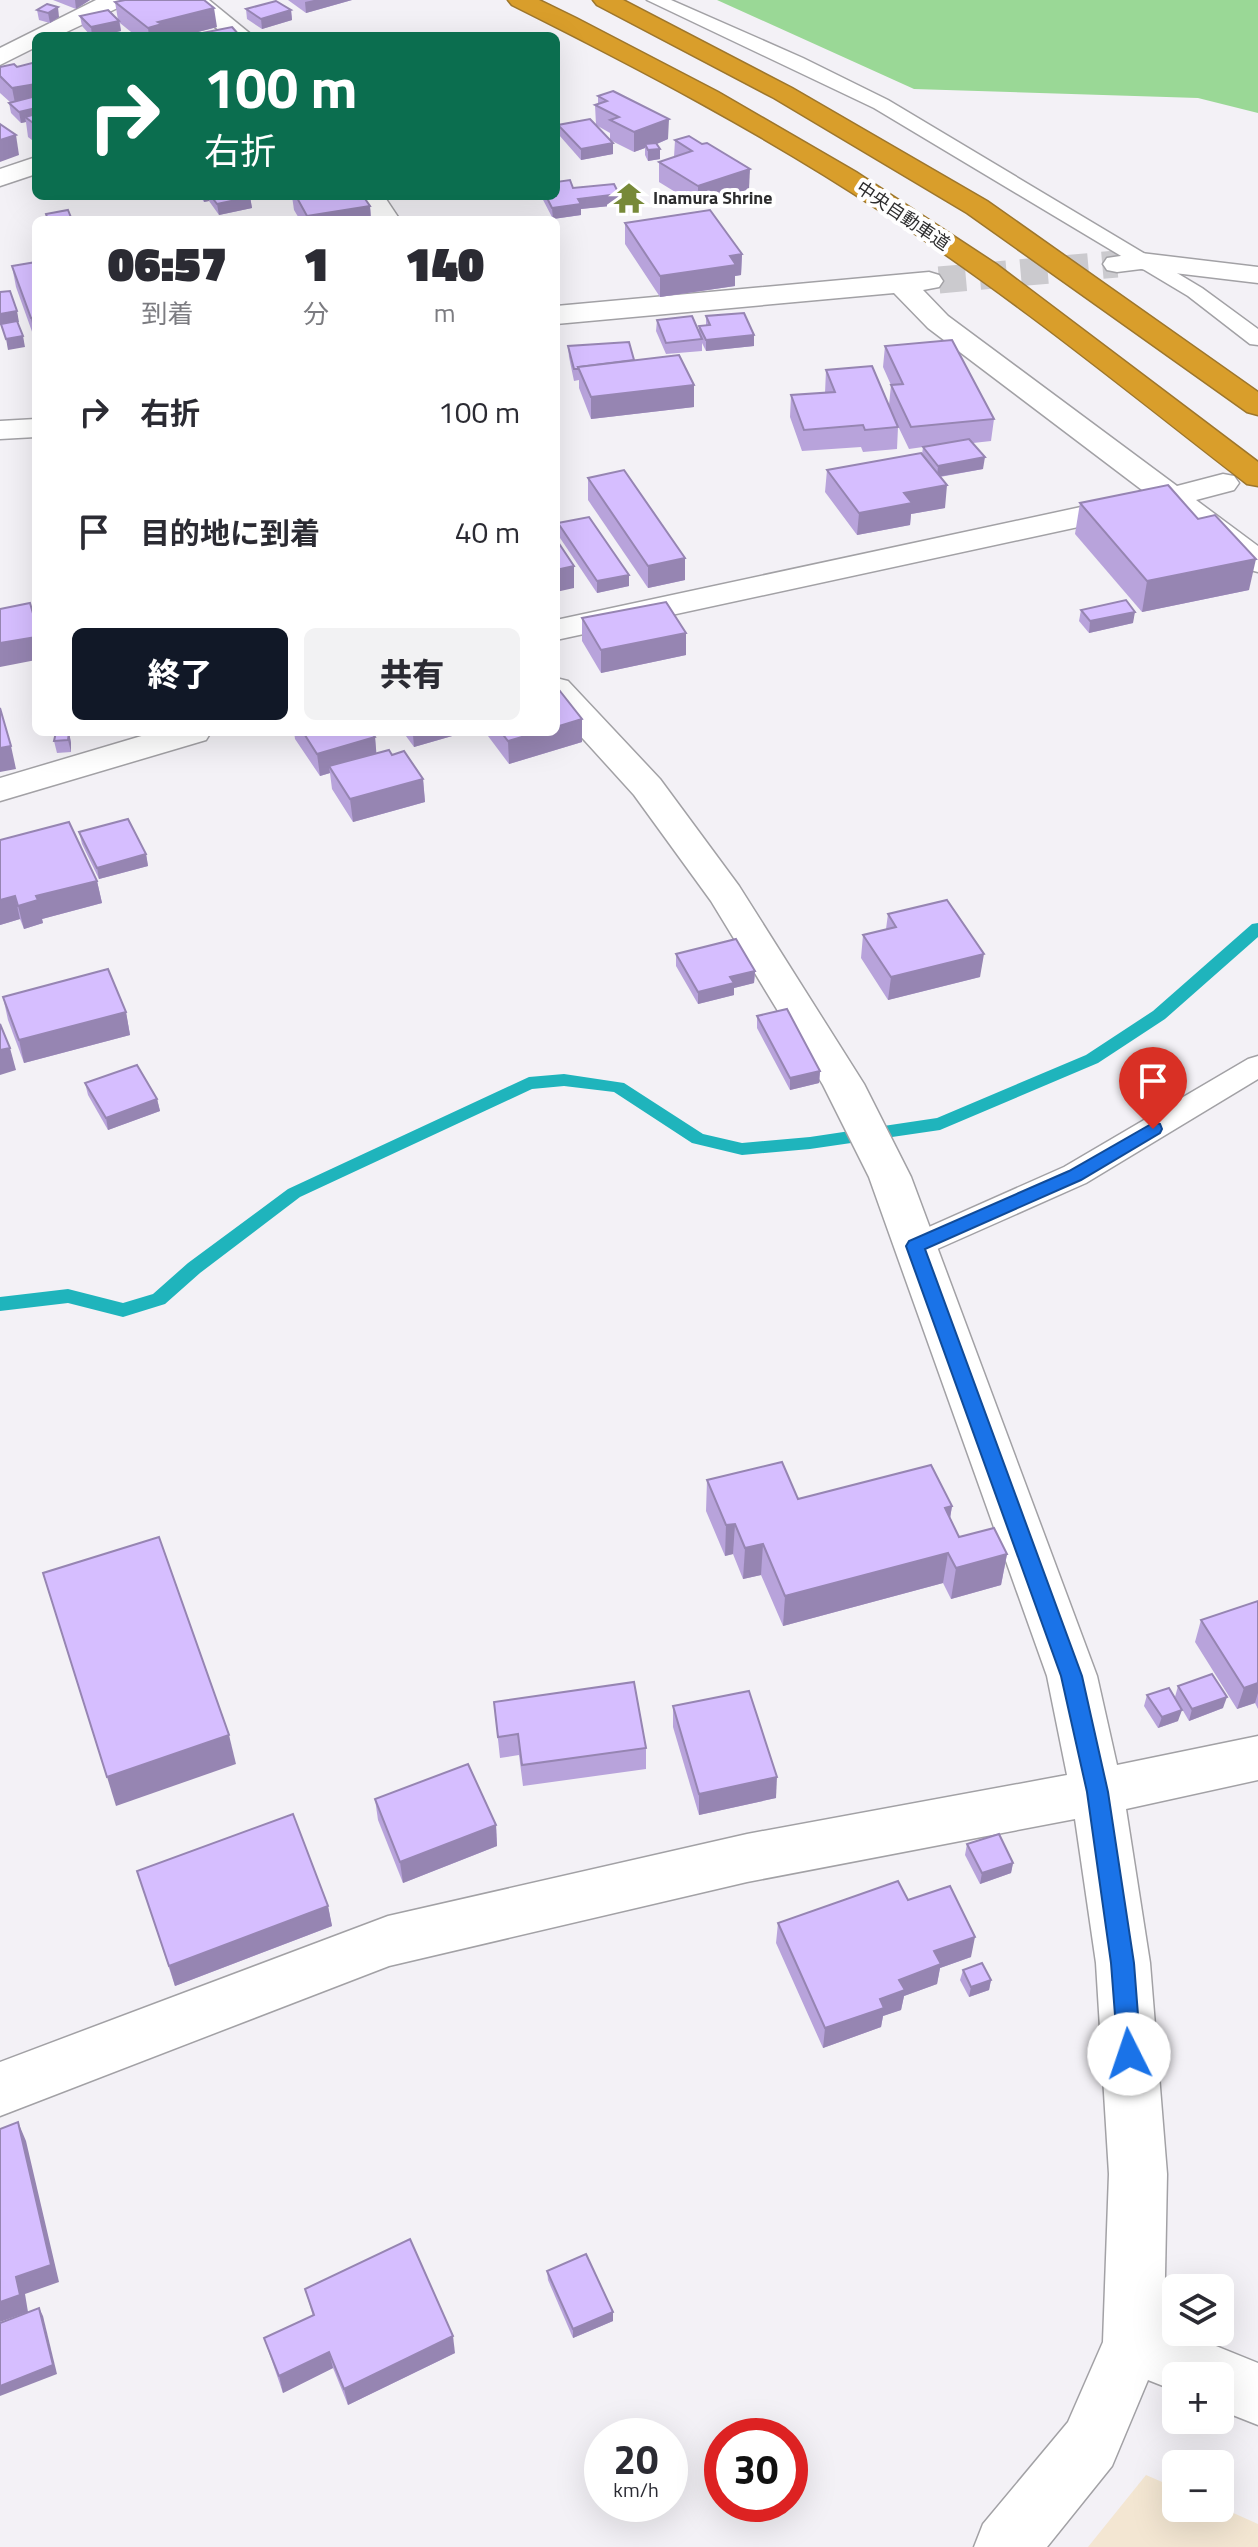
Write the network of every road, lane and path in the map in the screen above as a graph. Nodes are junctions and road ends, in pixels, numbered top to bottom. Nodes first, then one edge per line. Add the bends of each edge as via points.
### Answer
1 (116, 0) edge
2 (194, 0) edge
3 (520, 0) edge
4 (605, 0) edge
5 (656, 0) edge
6 (48, 32) edge
7 (236, 32) edge
8 (32, 40) edge
9 (0, 58) edge
10 (32, 166) edge
11 (0, 178) edge
12 (1129, 262) junction
13 (1258, 275) edge
14 (939, 280) tunnel mouth
15 (901, 284) junction
16 (560, 315) edge
17 (1258, 339) edge
18 (1258, 406) edge
19 (32, 428) edge
20 (0, 430) edge
21 (1258, 477) edge
22 (1223, 483) dead end
23 (1172, 497) junction
24 (1258, 562) edge
25 (560, 629) edge
26 (560, 692) edge
27 (180, 736) edge
28 (0, 790) edge
29 (1258, 1066) edge
30 (915, 1246) junction
31 (1258, 1758) edge
32 (1097, 1792) junction
33 (0, 2089) edge
34 (1133, 2343) junction
35 (1179, 2362) edge
36 (1234, 2385) edge
37 (1258, 2394) edge
38 (1006, 2547) edge

1 - 6 street
2 - 7 street
3 - 21 highway, 中央自動車道 via 790,142 894,208
4 - 18 highway via 783,93 977,207
5 - 12 lane via 881,104
8 - 9 street
10 - 11 street
12 - 13 street
12 - 17 lane via 1195,292
14 - 15 street
15 - 16 street
15 - 23 street via 938,322
19 - 20 street
22 - 23 street
23 - 24 street
23 - 25 street
26 - 30 street via 647,787 726,895 843,1084 890,1177
27 - 28 street
29 - 30 lane via 1075,1175
30 - 32 street via 1072,1676
31 - 32 street
32 - 33 street via 747,1858 388,1941
32 - 34 street via 1123,1963 1138,2174
34 - 35 street
34 - 38 street via 1090,2444
36 - 37 street

